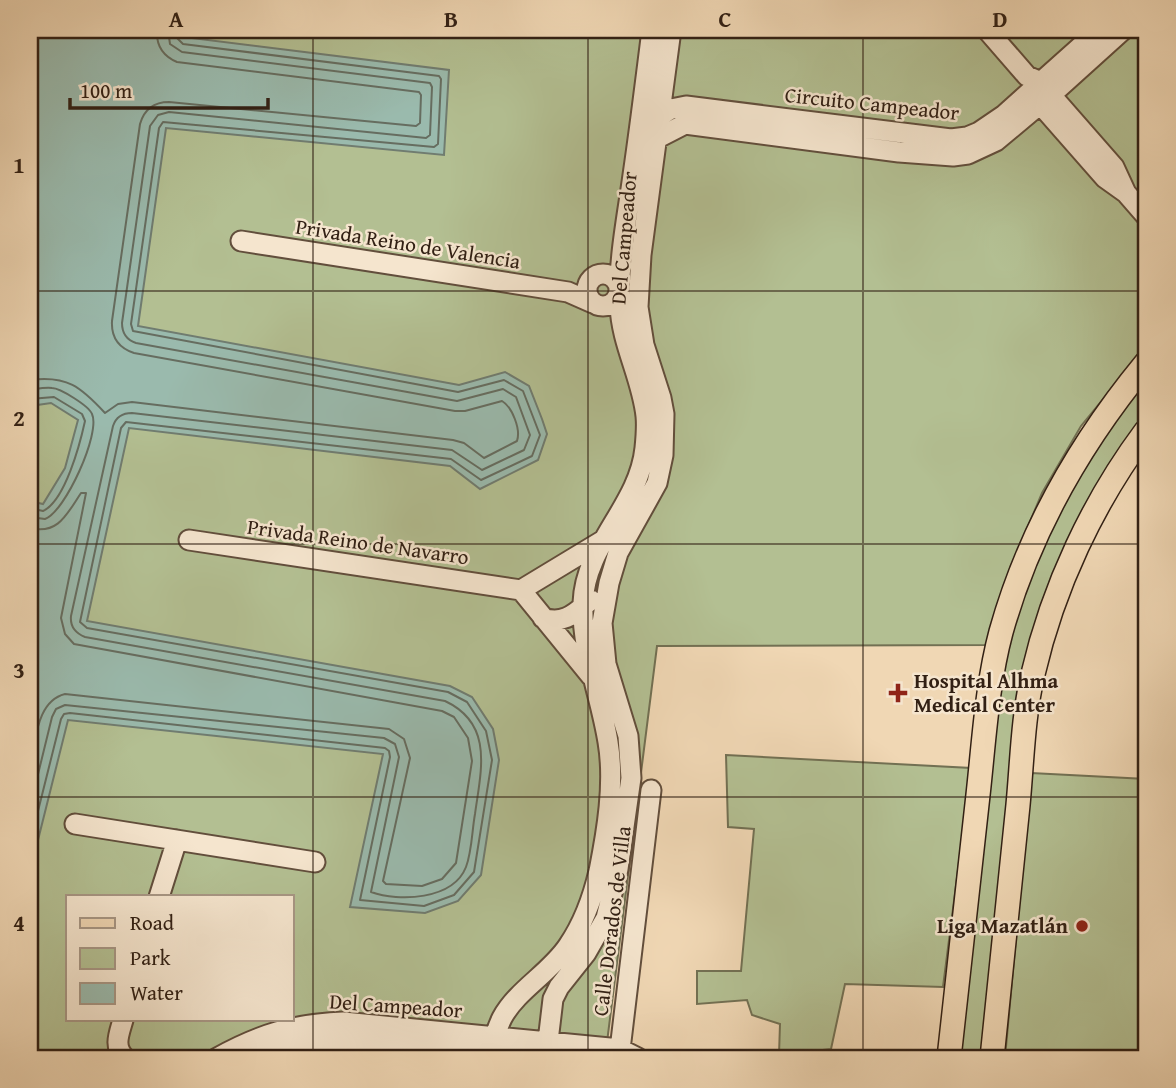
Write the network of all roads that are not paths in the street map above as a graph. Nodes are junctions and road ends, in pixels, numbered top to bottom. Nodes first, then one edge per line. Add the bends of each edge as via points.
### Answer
1 (652, 30) edge
2 (671, 30) edge
3 (987, 30) edge
4 (1099, 30) edge
5 (1124, 30) edge
6 (664, 82) junction
7 (1038, 90) junction
8 (686, 106) junction
9 (659, 117) junction
10 (640, 128) junction
11 (854, 136) junction
12 (658, 138) junction
13 (637, 149) junction
14 (1146, 216) edge
15 (242, 240) dead end
16 (621, 252) junction
17 (641, 269) junction
18 (594, 278) junction
19 (619, 289) junction
20 (568, 292) junction
21 (595, 304) junction
22 (639, 307) junction
23 (624, 337) junction
24 (1146, 363) edge
25 (1146, 431) edge
26 (189, 540) dead end
27 (602, 541) junction
28 (558, 568) junction
29 (609, 583) junction
30 (521, 590) junction
31 (586, 597) junction
32 (543, 618) junction
33 (602, 623) junction
34 (592, 678) junction
35 (991, 690) junction
36 (1028, 714) junction
37 (981, 766) junction
38 (1022, 771) junction
39 (652, 790) dead end
40 (75, 824) dead end
41 (177, 841) junction
42 (315, 862) dead end
43 (160, 895) edge
44 (541, 977) junction
45 (559, 987) junction
46 (123, 1021) edge
47 (492, 1045) junction
48 (547, 1051) edge
49 (619, 1054) edge
50 (125, 1058) edge
51 (217, 1058) edge
52 (255, 1058) edge
53 (524, 1058) edge
54 (638, 1058) edge
55 (949, 1058) edge
56 (992, 1058) edge

1 - 10 street, Del Campeador
2 - 6 street, Del Campeador
3 - 7 street
4 - 7 street, Circuito Campeador
5 - 7 street, Circuito Campeador
6 - 8 street
6 - 9 street, Del Campeador
7 - 11 street, Circuito Campeador via 982,140
7 - 14 street via 1105,178
8 - 9 street, Circuito Campeador
8 - 11 street, Circuito Campeador
9 - 10 street, Circuito Campeador
9 - 12 street, Del Campeador
10 - 13 street, Del Campeador
11 - 12 street, Circuito Campeador via 685,124
12 - 13 street, Circuito Campeador
12 - 17 street, Del Campeador
13 - 16 street, Del Campeador
15 - 20 street, Privada Reino de Valencia
16 - 18 street, Del Campeador
16 - 19 street, Del Campeador
17 - 19 street
17 - 22 street, Del Campeador
18 - 19 street via 611,276
18 - 20 street
18 - 21 street via 587,293
19 - 21 street via 615,301
19 - 22 street
19 - 23 street, Del Campeador
20 - 21 street, Privada Reino de Valencia
21 - 23 street, Del Campeador
22 - 29 street, Del Campeador via 644,345 664,414 663,455 657,483 618,553
23 - 27 street, Del Campeador via 643,398 645,451 638,477
24 - 35 main road via 1094,431 1038,531 1000,634
25 - 36 main road via 1096,510 1071,562 1032,677
26 - 30 street, Privada Reino de Navarro
27 - 28 street
27 - 31 street, Del Campeador
28 - 30 street
28 - 31 street
29 - 31 street
29 - 33 street, Del Campeador
30 - 32 street
31 - 32 street via 569,617 560,621
31 - 33 street
31 - 34 street
32 - 34 street
33 - 45 street, Del Campeador via 606,664 628,736 631,778 606,918
34 - 44 street via 609,744 611,784 599,869 594,893 568,948
35 - 36 main road via 1014,692
35 - 37 main road
36 - 38 main road
37 - 38 main road via 1004,783
37 - 55 main road
38 - 56 main road
39 - 49 street, Calle Dorados de Villa
40 - 41 street
41 - 42 street
41 - 43 street
44 - 45 street
44 - 47 street via 503,1017
45 - 48 street, Del Campeador via 553,999
46 - 50 street via 117,1041
47 - 48 street, Del Campeador
47 - 51 street, Del Campeador via 320,1023 267,1034
47 - 52 street, Del Campeador via 341,1040 282,1047
47 - 53 street, Del Campeador
48 - 49 street
49 - 54 street

